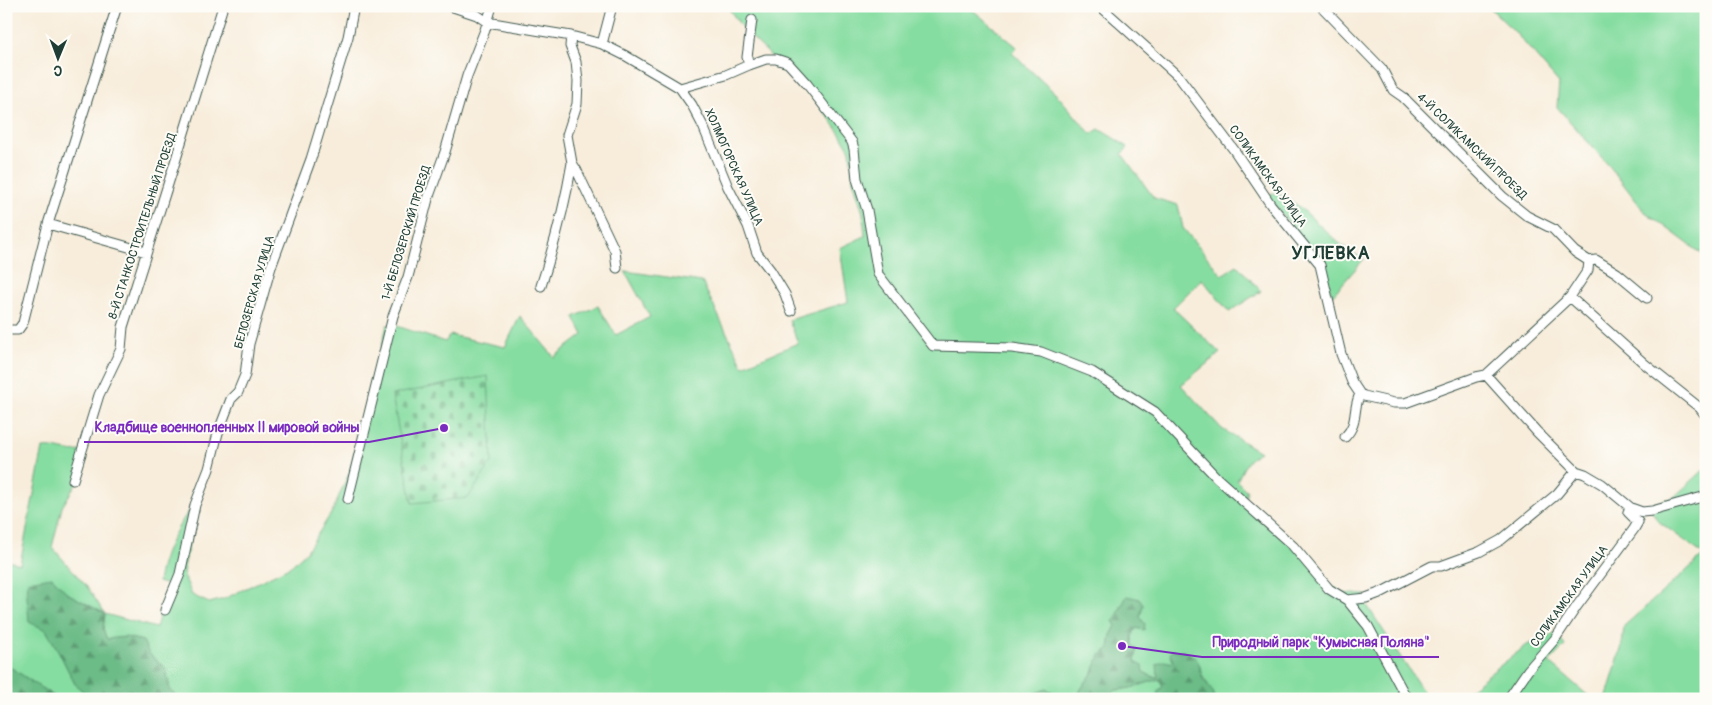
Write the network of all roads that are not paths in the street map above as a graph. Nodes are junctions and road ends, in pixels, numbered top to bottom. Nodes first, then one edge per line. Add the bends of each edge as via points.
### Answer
1 (117, 6) edge
2 (223, 6) edge
3 (354, 6) edge
4 (450, 6) edge
5 (492, 6) edge
6 (612, 6) edge
7 (1100, 6) edge
8 (1321, 6) edge
9 (752, 20) dead end
10 (487, 22) junction
11 (571, 36) junction
12 (602, 44) junction
13 (748, 65) junction
14 (680, 88) junction
15 (572, 163) junction
16 (48, 224) junction
17 (146, 252) junction
18 (1590, 260) junction
19 (617, 268) dead end
20 (541, 286) dead end
21 (1570, 297) junction
22 (1647, 298) dead end
23 (791, 311) dead end
24 (6, 330) edge
25 (1486, 375) junction
26 (1360, 394) junction
27 (1706, 416) edge
28 (1345, 436) dead end
29 (1576, 471) junction
30 (73, 480) dead end
31 (1706, 496) edge
32 (348, 499) dead end
33 (1631, 508) junction
34 (1347, 600) junction
35 (165, 610) dead end
36 (1407, 699) edge
37 (1508, 699) edge

1 - 16 street
2 - 17 street, 8-Й СТАНКОСТРОИТЕЛЬНЫЙ ПРОЕЗД
3 - 35 street, БЕЛОЗЕРСКАЯ УЛИЦА via 348,37 311,159 271,267 245,375 238,392 230,399 218,433 195,505 180,574
4 - 10 street, ХОЛМОГОРСКАЯ УЛИЦА
5 - 10 street, 1-Й БЕЛОЗЕРСКИЙ ПРОЕЗД
6 - 12 street
7 - 26 street, СОЛИКАМСКАЯ УЛИЦА via 1179,77 1271,205 1320,265 1341,354
8 - 18 street, 4-Й СОЛИКАМСКИЙ ПРОЕЗД via 1382,69 1393,90 1502,196
9 - 13 street
10 - 11 street, ХОЛМОГОРСКАЯ УЛИЦА
10 - 32 street, 1-Й БЕЛОЗЕРСКИЙ ПРОЕЗД via 467,76 428,199 408,277 393,316
11 - 12 street, ХОЛМОГОРСКАЯ УЛИЦА
11 - 15 street via 570,46 578,81 577,104 567,135
12 - 14 street, ХОЛМОГОРСКАЯ УЛИЦА
13 - 14 street
13 - 34 street via 766,59 788,63 852,142 878,274 933,346 1041,352 1092,372 1155,412 1217,478 1293,546 1329,589
14 - 23 street, ХОЛМОГОРСКАЯ УЛИЦА via 703,126 757,253 785,294
15 - 19 street via 615,251
15 - 20 street
16 - 17 street
16 - 24 street via 22,323 18,330
17 - 30 street, 8-Й СТАНКОСТРОИТЕЛЬНЫЙ ПРОЕЗД via 123,327 121,349 99,395
18 - 21 street via 1588,270
18 - 22 street, 4-Й СОЛИКАМСКИЙ ПРОЕЗД via 1596,260 1617,274
21 - 25 street
21 - 27 street
25 - 26 street via 1405,403
25 - 29 street
26 - 28 street via 1352,429
29 - 33 street via 1602,484
29 - 34 street via 1557,494 1502,540 1479,552 1441,566 1432,566 1382,592
31 - 33 street via 1652,511
33 - 37 street, СОЛИКАМСКАЯ УЛИЦА via 1628,512 1638,522 1634,529
34 - 36 street via 1368,626

